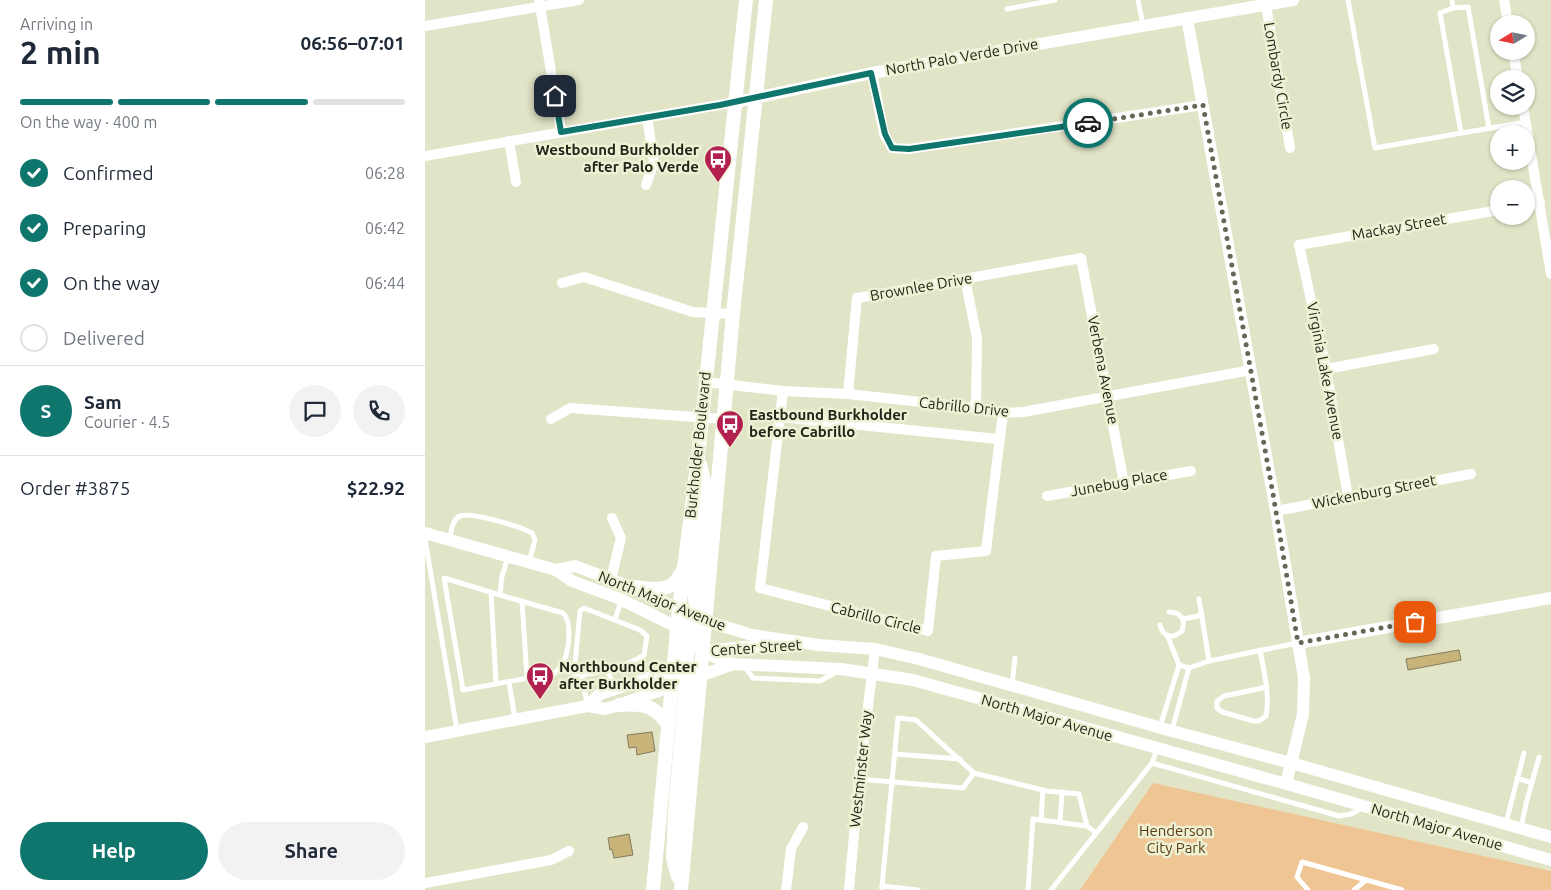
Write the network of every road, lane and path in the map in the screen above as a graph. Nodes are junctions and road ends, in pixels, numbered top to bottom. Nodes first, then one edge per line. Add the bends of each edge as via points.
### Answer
1 (579, 0) edge
2 (746, 0) edge
3 (765, 0) edge
4 (1055, 0) edge
5 (1138, 0) edge
6 (1293, 0) edge
7 (1348, 0) edge
8 (1452, 0) edge
9 (1504, 0) edge
10 (540, 4) edge
11 (1266, 5) junction
12 (1453, 8) junction
13 (1007, 9) dead end
14 (1506, 15) edge
15 (1187, 18) junction
16 (425, 26) edge
17 (1143, 26) junction
18 (871, 73) junction
19 (755, 97) junction
20 (736, 102) junction
21 (1203, 105) junction
22 (1524, 115) edge
23 (647, 117) junction
24 (1525, 122) junction
25 (1489, 128) junction
26 (561, 132) junction
27 (1461, 133) junction
28 (509, 141) junction
29 (1290, 148) dead end
30 (425, 156) edge
31 (517, 182) dead end
32 (646, 185) dead end
33 (1540, 203) junction
34 (1535, 204) edge
35 (1490, 212) edge
36 (1299, 245) joint
37 (1081, 258) joint
38 (1550, 260) edge
39 (1551, 274) edge
40 (965, 279) junction
41 (561, 283) dead end
42 (712, 313) junction
43 (733, 314) junction
44 (1434, 349) dead end
45 (1326, 369) junction
46 (1251, 370) junction
47 (705, 382) junction
48 (727, 383) junction
49 (783, 391) junction
50 (848, 394) junction
51 (1109, 396) junction
52 (976, 408) junction
53 (1003, 413) junction
54 (701, 417) junction
55 (780, 417) junction
56 (551, 419) dead end
57 (723, 419) junction
58 (998, 439) junction
59 (698, 457) junction
60 (1191, 471) dead end
61 (1471, 474) dead end
62 (1124, 483) junction
63 (1047, 496) dead end
64 (1348, 497) junction
65 (1276, 511) junction
66 (613, 518) dead end
67 (425, 533) edge
68 (425, 539) edge
69 (449, 540) junction
70 (508, 556) junction
71 (529, 562) junction
72 (684, 569) junction
73 (556, 570) junction
74 (611, 579) junction
75 (631, 586) junction
76 (491, 592) junction
77 (500, 595) junction
78 (1551, 598) edge
79 (621, 599) junction
80 (1199, 599) dead end
81 (522, 601) junction
82 (679, 609) junction
83 (1169, 612) dead end
84 (1201, 615) junction
85 (702, 619) junction
86 (1183, 619) junction
87 (615, 620) junction
88 (1160, 625) dead end
89 (677, 626) junction
90 (688, 637) junction
91 (1168, 637) junction
92 (1298, 643) junction
93 (819, 644) junction
94 (875, 649) junction
95 (1260, 650) junction
96 (702, 652) junction
97 (1015, 658) dead end
98 (687, 660) junction
99 (1209, 661) junction
100 (738, 664) junction
101 (1179, 665) junction
102 (673, 668) junction
103 (1189, 668) junction
104 (607, 669) junction
105 (872, 673) junction
106 (702, 674) junction
107 (582, 675) junction
108 (527, 678) junction
109 (685, 681) junction
110 (509, 682) junction
111 (496, 684) junction
112 (1012, 686) junction
113 (672, 687) junction
114 (1267, 687) junction
115 (615, 690) junction
116 (1171, 691) junction
117 (1182, 694) junction
118 (619, 705) junction
119 (587, 706) junction
120 (515, 720) junction
121 (668, 724) junction
122 (1166, 729) junction
123 (457, 731) junction
124 (425, 736) edge
125 (1157, 749) junction
126 (1524, 753) dead end
127 (895, 754) junction
128 (1539, 757) dead end
129 (960, 759) junction
130 (1152, 763) junction
131 (1291, 763) junction
132 (974, 773) junction
133 (1517, 778) junction
134 (859, 779) junction
135 (892, 781) junction
136 (1532, 782) junction
137 (1286, 784) junction
138 (1043, 790) junction
139 (1062, 792) junction
140 (1366, 806) junction
141 (1041, 820) junction
142 (1060, 822) junction
143 (1505, 824) junction
144 (1087, 826) junction
145 (803, 827) dead end
146 (1521, 828) junction
147 (1096, 833) junction
148 (1551, 837) edge
149 (1499, 845) junction
150 (1515, 849) junction
151 (569, 851) dead end
152 (1551, 860) edge
153 (451, 878) junction
154 (1366, 880) junction
155 (425, 883) edge
156 (882, 888) edge
157 (453, 890) edge
158 (653, 890) edge
159 (681, 890) edge
160 (786, 890) edge
161 (849, 890) edge
162 (918, 890) edge
163 (1027, 890) edge
164 (1051, 890) edge
165 (1308, 890) edge
166 (1354, 890) edge
167 (1402, 890) edge

1 - 10 street
2 - 20 main road, Burkholder Boulevard
3 - 19 main road, Burkholder Boulevard
4 - 13 lane
5 - 17 lane
6 - 11 street, North Palo Verde Drive
7 - 27 lane via 1375,148
8 - 12 lane
9 - 14 street
10 - 16 street
10 - 26 street
11 - 15 street, North Palo Verde Drive
11 - 29 street, Lombardy Circle
12 - 25 lane via 1468,7
12 - 27 lane via 1440,13
15 - 17 street, North Palo Verde Drive
15 - 21 street
17 - 18 street, North Palo Verde Drive
18 - 19 street, North Palo Verde Drive
18 - 21 street via 885,134 892,148 909,149
19 - 20 street, North Palo Verde Drive
19 - 43 main road, Burkholder Boulevard
20 - 23 street, North Palo Verde Drive
20 - 42 main road, Burkholder Boulevard
21 - 46 street
22 - 24 street
23 - 26 street, North Palo Verde Drive
23 - 32 street via 654,162
24 - 25 lane
24 - 33 street
25 - 27 lane
26 - 28 street, North Palo Verde Drive
28 - 30 street, North Palo Verde Drive
28 - 31 street
33 - 34 street
33 - 38 street
35 - 36 street, Mackay Street
36 - 45 street, Virginia Lake Avenue
37 - 40 street, Brownlee Drive
37 - 51 street, Verbena Avenue
38 - 39 street
40 - 50 street, Brownlee Drive via 857,298
40 - 52 street via 977,338
41 - 42 street via 584,277 693,312
42 - 43 street
42 - 47 main road, Burkholder Boulevard
43 - 48 main road, Burkholder Boulevard
44 - 45 street
45 - 64 street, Virginia Lake Avenue
46 - 51 street, Cabrillo Drive
46 - 65 street
47 - 48 street, Cabrillo Drive
47 - 54 main road, Burkholder Boulevard
48 - 49 street, Cabrillo Drive
48 - 57 main road, Burkholder Boulevard
49 - 50 street, Cabrillo Drive
49 - 55 street, Cabrillo Circle
50 - 52 street, Cabrillo Drive
51 - 53 street, Cabrillo Drive
51 - 62 street, Verbena Avenue
52 - 53 street, Cabrillo Drive
53 - 58 street, Cabrillo Circle
54 - 56 street via 570,408
54 - 57 street
54 - 59 main road, Burkholder Boulevard
55 - 58 street
55 - 58 street, Cabrillo Circle via 760,588 928,631 936,556 986,551
57 - 85 main road, Burkholder Boulevard
59 - 72 main road, Burkholder Boulevard
59 - 85 main road via 705,485 695,590
60 - 62 street, Junebug Place
61 - 64 street, Wickenburg Street
62 - 63 street, Junebug Place
64 - 65 street, Wickenburg Street
65 - 92 street
66 - 74 street via 621,538
67 - 69 street, North Major Avenue
68 - 123 lane
69 - 70 street, North Major Avenue
69 - 71 lane via 458,517 467,514 488,519 532,533 535,540
70 - 71 street, North Major Avenue
70 - 77 lane
71 - 73 street, North Major Avenue
72 - 75 main road via 674,583 665,587
72 - 82 main road, Burkholder Boulevard
73 - 74 street, North Major Avenue via 575,566
73 - 79 street, North Major Avenue via 572,581
74 - 75 street, North Major Avenue
75 - 82 street, North Major Avenue
76 - 77 lane
76 - 111 lane
76 - 111 lane via 444,578 463,690
77 - 81 lane
78 - 92 street
79 - 87 lane
79 - 89 street, North Major Avenue
80 - 84 lane
81 - 108 lane
81 - 108 lane via 563,613 569,625 566,658 555,673
82 - 85 street, North Major Avenue
82 - 89 main road, Burkholder Boulevard
82 - 90 main road
83 - 86 lane via 1177,613
84 - 86 lane
84 - 99 lane
85 - 93 street, North Major Avenue via 752,635
85 - 96 main road
86 - 91 lane via 1182,631
87 - 104 lane via 647,636 644,656
87 - 107 lane via 584,608 580,612 574,674
88 - 91 lane
89 - 90 street, North Major Avenue
89 - 102 main road, Burkholder Boulevard
90 - 96 street, North Major Avenue
90 - 98 main road
91 - 101 lane
92 - 95 lane
92 - 131 street via 1304,678 1303,714
93 - 94 street, North Major Avenue
93 - 96 street, Center Street
94 - 105 street, Westminster Way
94 - 112 street, North Major Avenue
95 - 99 lane
95 - 114 lane
96 - 98 street, Center Street
96 - 100 street, North Major Avenue
96 - 106 main road
97 - 112 lane
98 - 102 street, Center Street
98 - 109 main road
99 - 103 lane
100 - 105 street, North Major Avenue
100 - 106 street, Center Street
101 - 103 lane
101 - 116 lane
102 - 113 main road, Burkholder Boulevard
102 - 115 street, Center Street
103 - 117 lane
104 - 107 lane
104 - 115 lane
105 - 125 street, North Major Avenue via 913,680
105 - 134 street, Westminster Way
106 - 109 street, Center Street
106 - 159 main road
107 - 119 lane
108 - 110 lane
109 - 113 street, Center Street
109 - 159 main road via 673,858
110 - 111 lane
110 - 120 lane
112 - 122 street, North Major Avenue
113 - 118 street, Center Street
113 - 121 main road, Burkholder Boulevard
114 - 114 lane via 1266,716 1259,721 1217,708 1217,701 1224,696
115 - 119 street, Center Street via 600,694
116 - 117 lane
116 - 122 lane
117 - 122 lane
118 - 119 street, Center Street via 605,709
118 - 121 main road via 650,707
119 - 120 street, Center Street
120 - 123 street, Center Street
121 - 158 main road, Burkholder Boulevard
122 - 125 street
122 - 131 street, North Major Avenue
123 - 124 street, Center Street
125 - 130 lane
125 - 137 street, North Major Avenue
126 - 133 lane
127 - 129 lane
127 - 129 lane via 898,718 916,720
127 - 135 lane
128 - 136 lane
129 - 132 lane
130 - 140 lane via 1339,816
130 - 147 lane
131 - 137 street
131 - 143 street, North Major Avenue
132 - 135 lane via 963,788
132 - 138 lane
133 - 136 lane
133 - 143 lane
134 - 135 lane
134 - 161 street, Westminster Way
135 - 156 lane
136 - 146 lane
137 - 140 street, North Major Avenue
138 - 139 lane
138 - 141 lane
139 - 142 lane
139 - 144 lane via 1079,794
140 - 149 street, North Major Avenue
141 - 142 lane
141 - 163 lane via 1033,819
142 - 144 lane
143 - 146 street, North Major Avenue
143 - 149 street
144 - 147 lane
145 - 160 street via 791,849
146 - 148 street, North Major Avenue
146 - 150 street
147 - 164 lane
149 - 150 street, North Major Avenue
150 - 152 street, North Major Avenue
151 - 153 street via 551,860
153 - 155 street
153 - 157 street
154 - 165 lane via 1302,862 1297,877
154 - 166 lane
154 - 167 lane
156 - 162 lane

